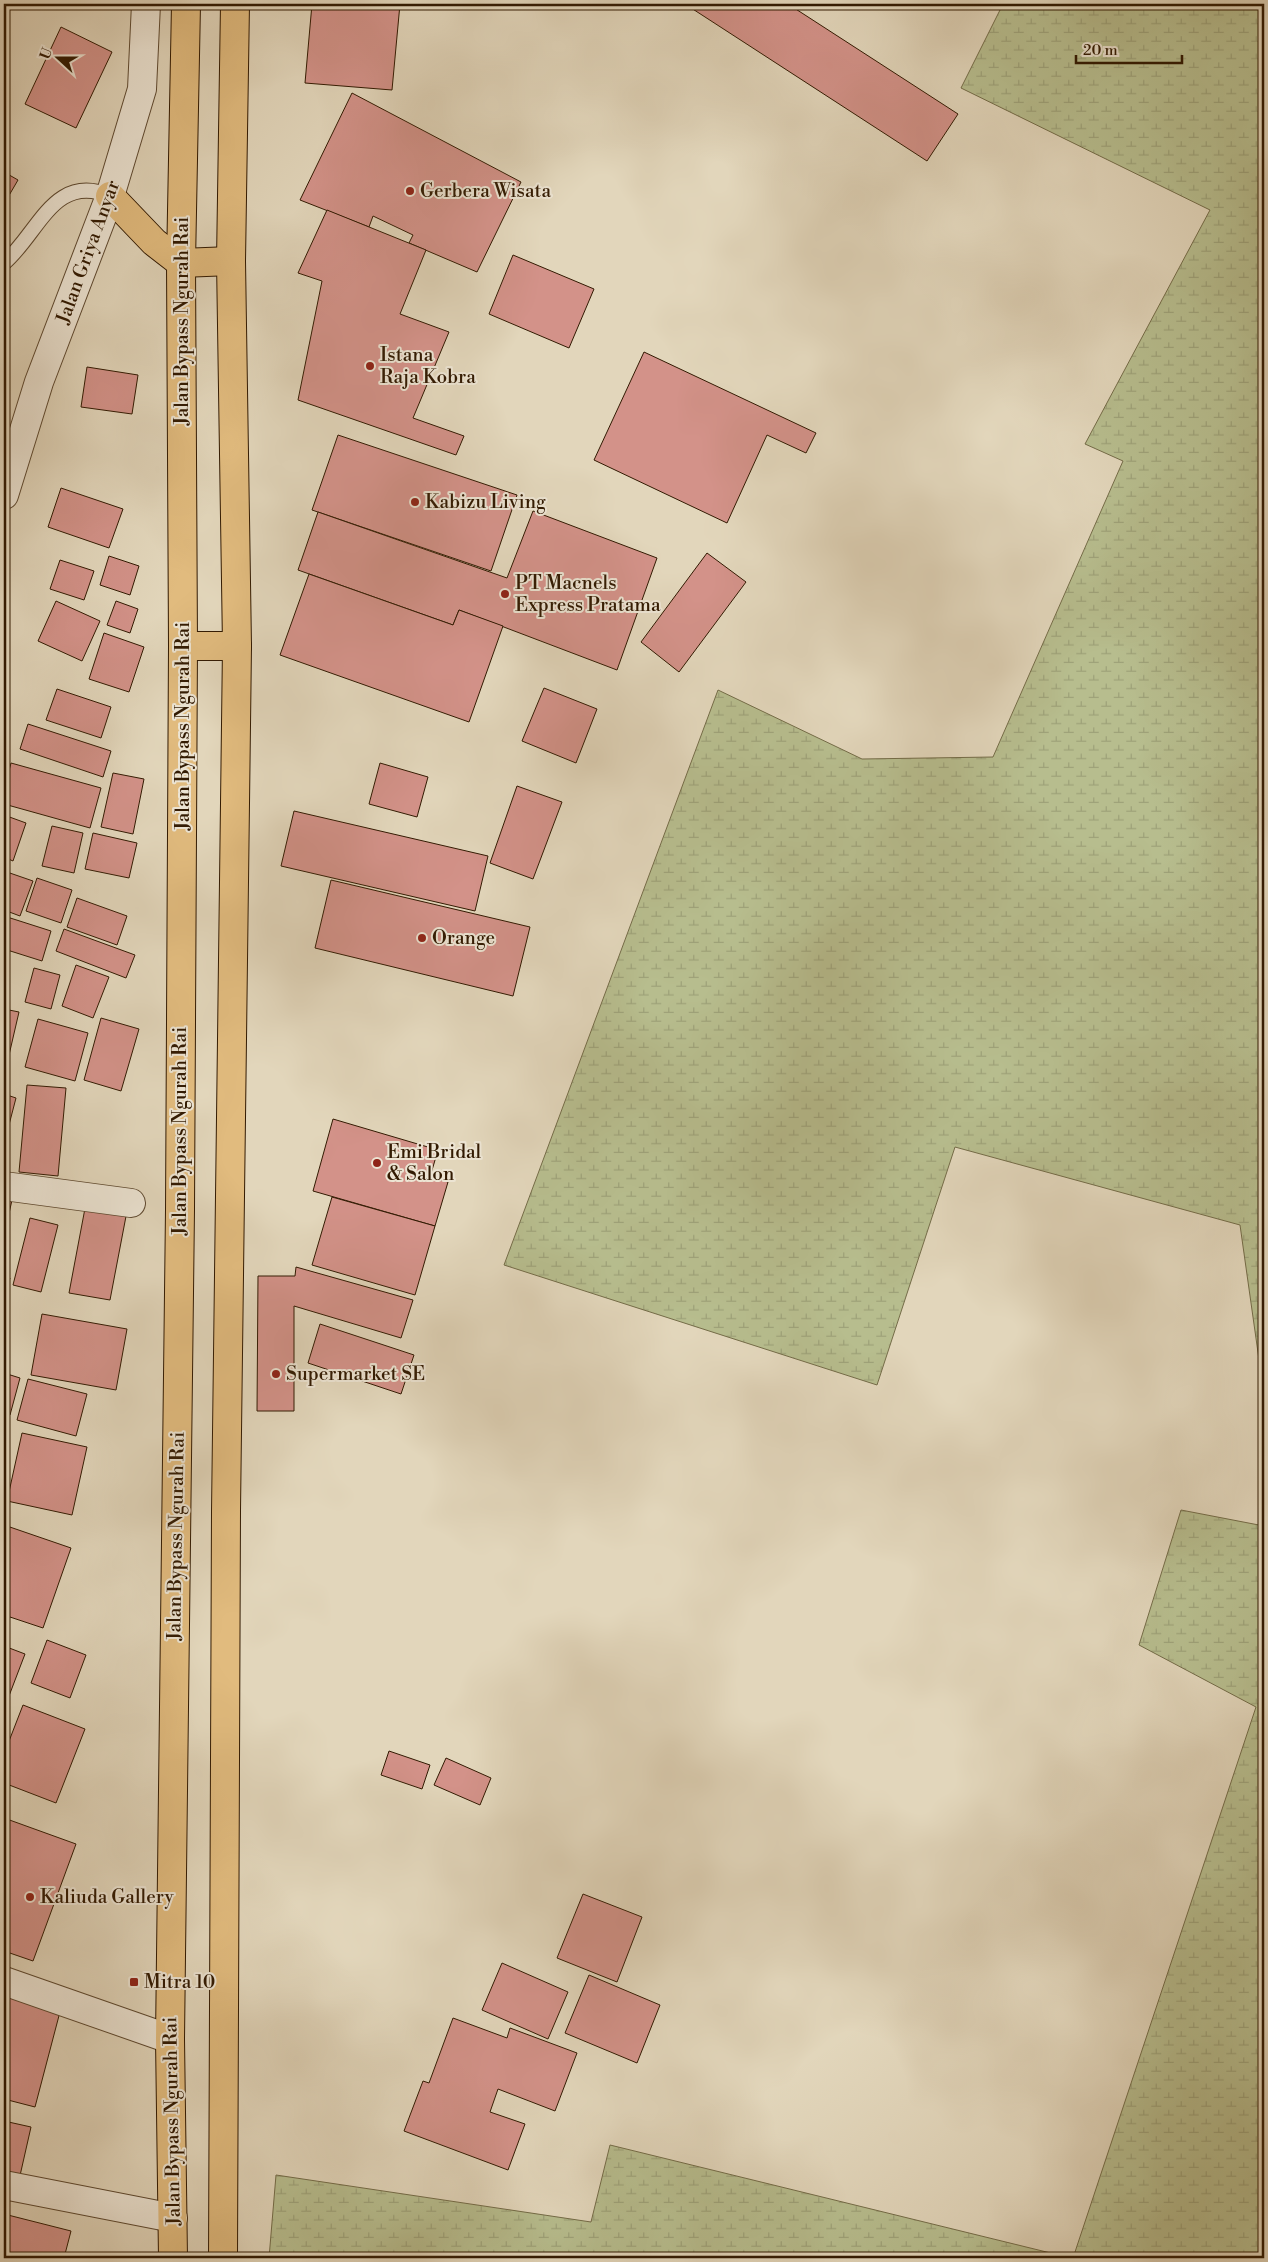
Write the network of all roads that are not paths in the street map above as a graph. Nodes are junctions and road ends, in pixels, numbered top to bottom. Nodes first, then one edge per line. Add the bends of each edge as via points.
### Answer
1 (146, 4) edge
2 (186, 4) edge
3 (235, 4) edge
4 (110, 196) junction
5 (231, 261) junction
6 (4, 263) edge
7 (181, 263) junction
8 (4, 495) edge
9 (183, 646) junction
10 (237, 646) junction
11 (4, 1186) edge
12 (131, 1203) dead end
13 (4, 1982) edge
14 (170, 2039) junction
15 (4, 2185) edge
16 (173, 2218) junction
17 (173, 2258) edge
18 (223, 2258) edge

1 - 4 street, Jalan Griya Anyar via 142,89
2 - 7 highway, Jalan Bypass Ngurah Rai
3 - 5 highway
4 - 6 lane via 96,190 74,190 54,203 19,250
4 - 7 highway via 154,242
4 - 8 street, Jalan Griya Anyar via 39,382
5 - 7 highway
5 - 10 highway
7 - 9 highway, Jalan Bypass Ngurah Rai
9 - 10 highway
9 - 14 highway, Jalan Bypass Ngurah Rai
10 - 18 highway via 226,1511
11 - 12 street
13 - 14 street
14 - 16 highway, Jalan Bypass Ngurah Rai
15 - 16 street
16 - 17 highway, Jalan Bypass Ngurah Rai

